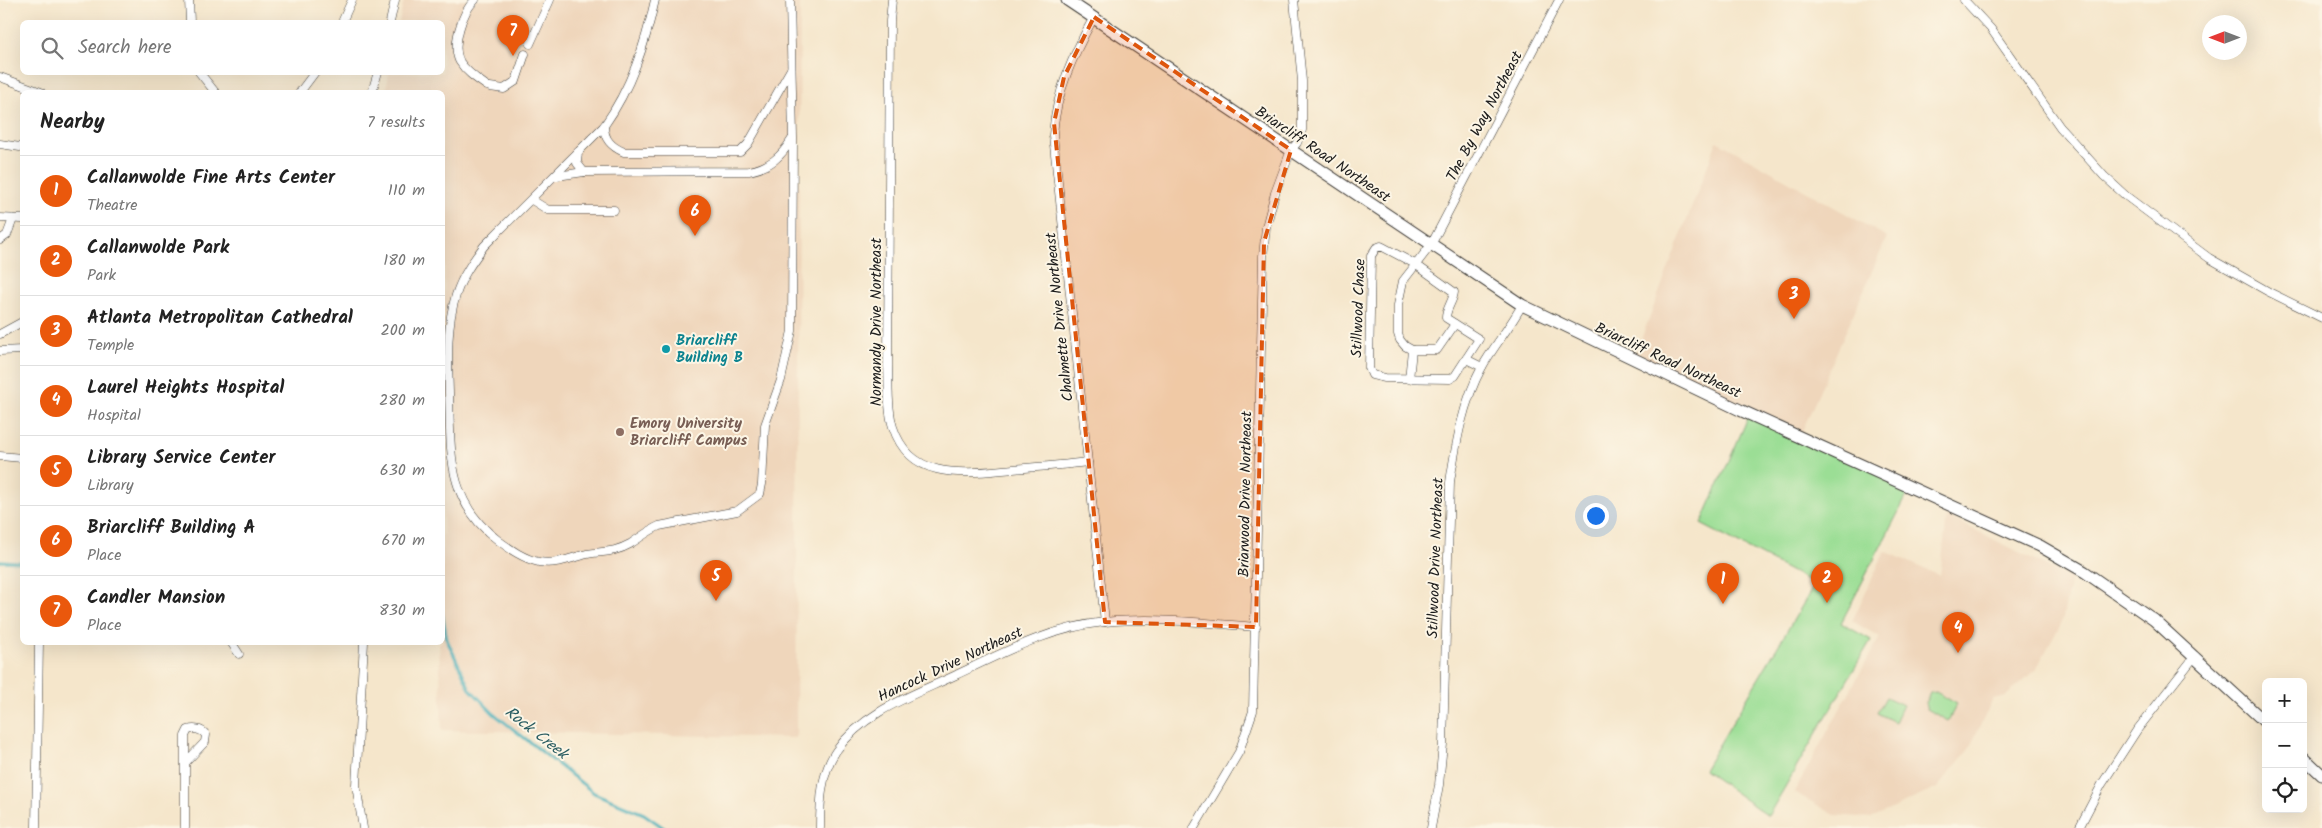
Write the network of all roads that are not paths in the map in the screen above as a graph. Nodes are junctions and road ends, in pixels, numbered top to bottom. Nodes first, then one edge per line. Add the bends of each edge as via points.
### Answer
1 (189, 0) edge
2 (352, 0) edge
3 (395, 0) edge
4 (475, 0) edge
5 (550, 0) edge
6 (655, 0) edge
7 (790, 0) edge
8 (892, 0) edge
9 (1067, 0) edge
10 (1294, 0) edge
11 (1559, 0) edge
12 (1964, 0) edge
13 (1094, 17) junction
14 (190, 20) edge
15 (343, 20) edge
16 (390, 20) edge
17 (530, 44) dead end
18 (525, 54) dead end
19 (792, 67) junction
20 (201, 75) edge
21 (313, 75) edge
22 (377, 75) edge
23 (0, 77) edge
24 (36, 90) edge
25 (213, 90) edge
26 (302, 90) edge
27 (373, 90) edge
28 (604, 126) junction
29 (793, 138) junction
30 (0, 144) edge
31 (20, 147) dead end
32 (1291, 150) junction
33 (578, 152) junction
34 (584, 172) junction
35 (555, 177) junction
36 (532, 200) junction
37 (614, 210) dead end
38 (0, 218) edge
39 (13, 219) junction
40 (20, 219) edge
41 (0, 240) edge
42 (1430, 245) junction
43 (1415, 264) junction
44 (1522, 305) junction
45 (2322, 318) edge
46 (20, 323) edge
47 (1455, 324) junction
48 (0, 334) edge
49 (20, 350) edge
50 (1412, 350) junction
51 (0, 351) edge
52 (1466, 359) junction
53 (1482, 367) junction
54 (1409, 379) junction
55 (0, 456) edge
56 (20, 458) edge
57 (1088, 462) junction
58 (1105, 622) junction
59 (1256, 627) junction
60 (39, 645) edge
61 (233, 645) edge
62 (364, 645) edge
63 (239, 654) dead end
64 (2195, 656) junction
65 (2262, 719) edge
66 (2307, 761) edge
67 (186, 762) dead end
68 (2322, 775) edge
69 (36, 828) edge
70 (185, 828) edge
71 (363, 828) edge
72 (820, 828) edge
73 (1194, 828) edge
74 (1431, 828) edge
75 (2079, 828) edge

1 - 14 street
2 - 15 street
3 - 16 street
4 - 18 street via 462,17 457,52 466,70 488,86 504,89 516,81
5 - 17 street
6 - 28 street via 632,79
7 - 19 street
8 - 57 street, Normandy Drive Northeast via 888,366 890,414 896,435 909,453 925,465 946,473 980,473
9 - 13 main road, Briarcliff Road Northeast
10 - 32 street, Briarwood Drive Northeast via 1302,81 1302,130
11 - 42 street, The By Way Northeast
12 - 45 street via 1991,29 2060,127 2126,196 2209,258
13 - 32 main road, Briarcliff Road Northeast
13 - 57 street, Chalmette Drive Northeast via 1060,88 1053,136
19 - 28 street via 748,144 740,152 624,152 607,140
19 - 29 street
20 - 25 street
21 - 26 street
22 - 27 street
23 - 24 street
28 - 33 street
29 - 34 street via 770,165 749,171
29 - 36 street via 792,331 781,380 765,425 760,494 737,511 659,526 610,553 588,554 558,563 527,558 485,529 470,512 460,493 451,460 448,350 456,294 470,265 484,246
30 - 31 street
32 - 42 main road, Briarcliff Road Northeast
32 - 59 street, Briarwood Drive Northeast via 1273,200 1264,242
33 - 34 street via 577,163
33 - 35 street
34 - 35 street
35 - 36 street
36 - 37 street via 548,210
38 - 39 street
39 - 40 street
39 - 41 street via 7,236
42 - 43 street
42 - 44 main road, Briarcliff Road Northeast
43 - 47 street, Stillwood Chase via 1454,292 1446,318
43 - 50 street via 1402,281 1398,305 1398,338
43 - 54 street, Stillwood Chase via 1381,246 1371,256 1369,368 1377,378
44 - 53 street, Stillwood Drive Northeast
44 - 64 main road, Briarcliff Road Northeast via 1740,410 2040,546 2085,572 2147,615
46 - 48 street
47 - 50 street via 1437,350
47 - 52 street, Stillwood Chase via 1479,339
49 - 51 street
50 - 54 street
52 - 53 street
52 - 54 street, Stillwood Chase via 1450,379
53 - 74 street, Stillwood Drive Northeast via 1466,408 1450,482 1444,731
55 - 56 street
57 - 58 street, Chalmette Drive Northeast
58 - 59 street, Hancock Drive Northeast via 1182,622
58 - 72 street, Hancock Drive Northeast via 1053,634 1007,650 903,700 863,724 842,743 827,769
59 - 73 street, Briarwood Drive Northeast via 1251,720 1239,752
60 - 69 street
61 - 63 street
62 - 71 street via 356,785
64 - 65 main road, Briarcliff Road Northeast
64 - 75 street via 2137,730 2102,784
66 - 68 main road
67 - 70 street

